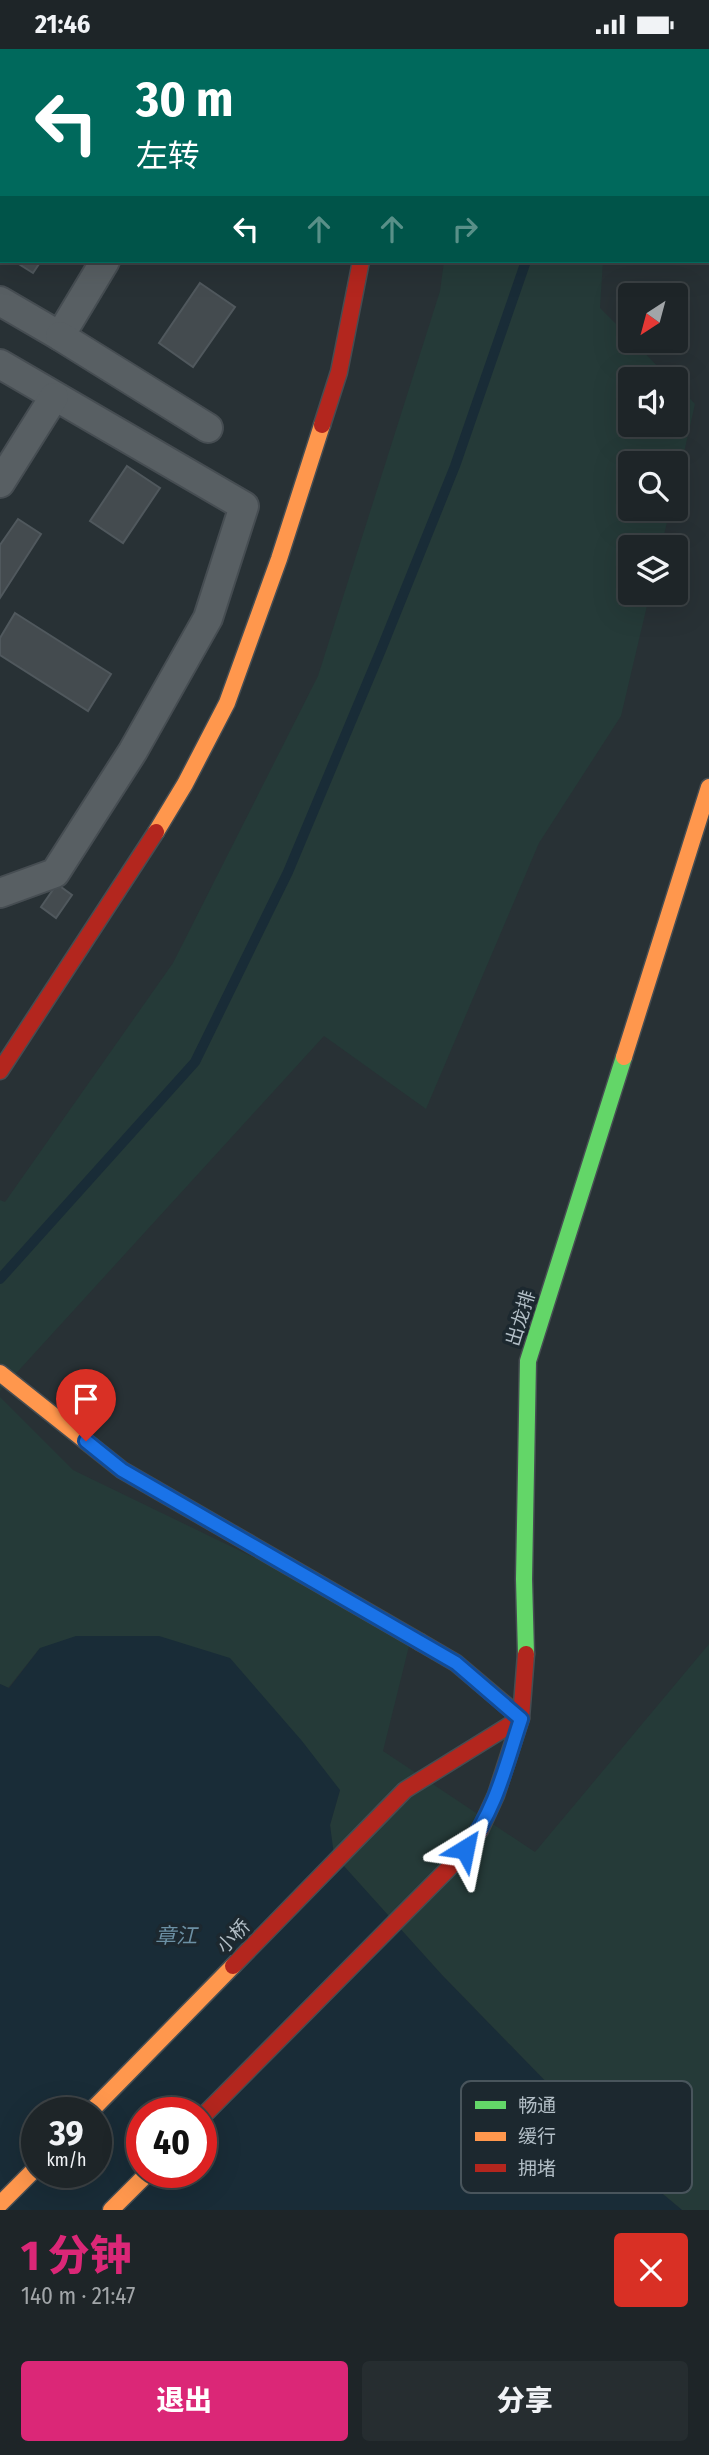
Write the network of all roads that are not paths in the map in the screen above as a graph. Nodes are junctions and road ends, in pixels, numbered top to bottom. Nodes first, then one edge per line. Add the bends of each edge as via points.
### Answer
1 (105, 263) edge
2 (361, 263) edge
3 (0, 301) edge
4 (60, 336) junction
5 (0, 364) edge
6 (54, 397) junction
7 (208, 428) dead end
8 (0, 483) edge
9 (709, 787) edge
10 (0, 893) edge
11 (0, 1071) edge
12 (0, 1373) edge
13 (521, 1719) junction
14 (105, 2097) edge
15 (217, 2103) edge
16 (21, 2183) edge
17 (133, 2188) edge
18 (0, 2204) edge
19 (111, 2210) edge

1 - 4 street
2 - 11 street via 339,372 227,703 137,863
3 - 4 street
4 - 7 street
5 - 6 street
6 - 8 street
6 - 10 street via 244,506 208,618 125,762 55,873
9 - 13 street, 出龙排 via 528,1361 526,1668
12 - 13 street via 122,1470 456,1663
13 - 14 street, 小桥 via 405,1790
13 - 15 street, 出龙排 via 480,1830 450,1867
16 - 18 street
17 - 19 street

